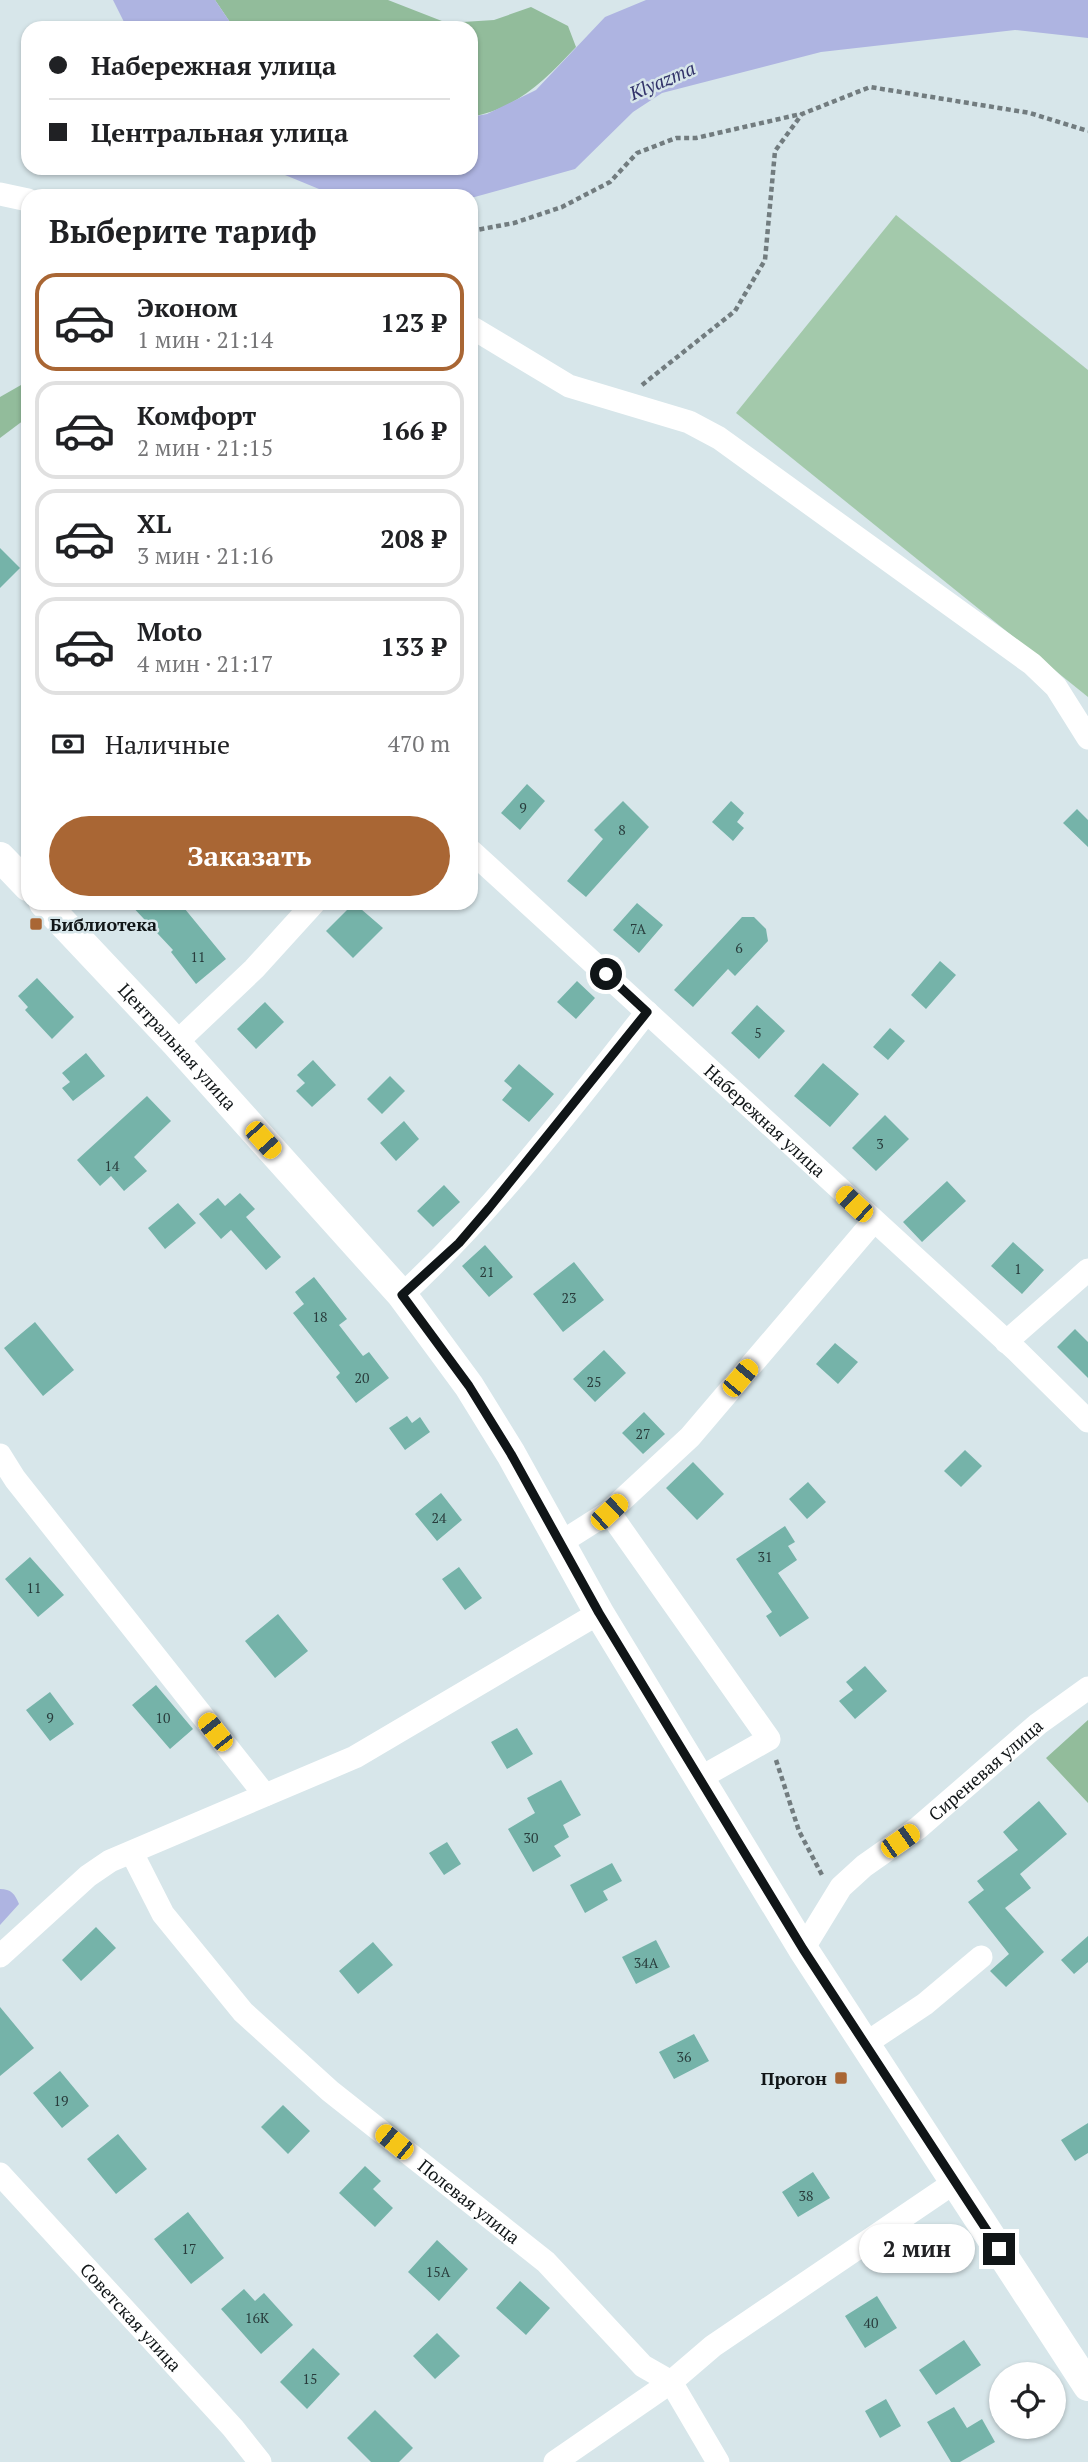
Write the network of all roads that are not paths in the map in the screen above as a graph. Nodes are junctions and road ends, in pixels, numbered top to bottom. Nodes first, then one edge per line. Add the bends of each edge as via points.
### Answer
1 (0, 194) edge
2 (21, 198) edge
3 (478, 331) edge
4 (1088, 738) edge
5 (478, 857) edge
6 (3, 864) edge
7 (21, 880) edge
8 (51, 910) edge
9 (308, 910) edge
10 (647, 1012) junction
11 (176, 1043) junction
12 (873, 1222) junction
13 (1088, 1270) edge
14 (402, 1295) junction
15 (1006, 1342) junction
16 (1088, 1421) edge
17 (0, 1455) edge
18 (609, 1512) junction
19 (560, 1543) junction
20 (599, 1613) junction
21 (1088, 1688) edge
22 (700, 1778) junction
23 (265, 1796) junction
24 (132, 1853) junction
25 (803, 1949) junction
26 (0, 1956) edge
27 (981, 1957) dead end
28 (865, 2044) junction
29 (0, 2174) edge
30 (955, 2182) junction
31 (671, 2382) junction
32 (1088, 2386) edge
33 (260, 2462) edge
34 (555, 2462) edge
35 (718, 2462) edge

1 - 2 street
3 - 4 street via 569,386 689,422 719,438 1032,664 1056,687
5 - 10 street, Набережная улица
6 - 7 main road
8 - 11 main road, Центральная улица
9 - 11 street
10 - 12 street, Набережная улица
10 - 14 street via 476,1224
11 - 14 main road, Центральная улица
12 - 15 street, Набережная улица
12 - 18 street via 690,1437
13 - 15 street
14 - 19 main road, Центральная улица via 469,1386
15 - 16 street, Набережная улица
17 - 23 street
18 - 19 street
18 - 22 street via 769,1739
19 - 20 main road, Центральная улица
20 - 22 main road, Центральная улица
20 - 23 street via 355,1757
21 - 25 street, Сиреневая улица via 841,1887
22 - 25 main road, Центральная улица
23 - 24 street
24 - 26 street via 88,1876
24 - 31 street, Полевая улица via 163,1914 243,2012 330,2091 546,2262 643,2366
25 - 28 main road, Центральная улица
27 - 28 street via 925,2004
28 - 30 main road, Центральная улица
29 - 33 street, Советская улица
30 - 31 street via 713,2346
30 - 32 main road, Центральная улица
31 - 34 street
31 - 35 street, Полевая улица

